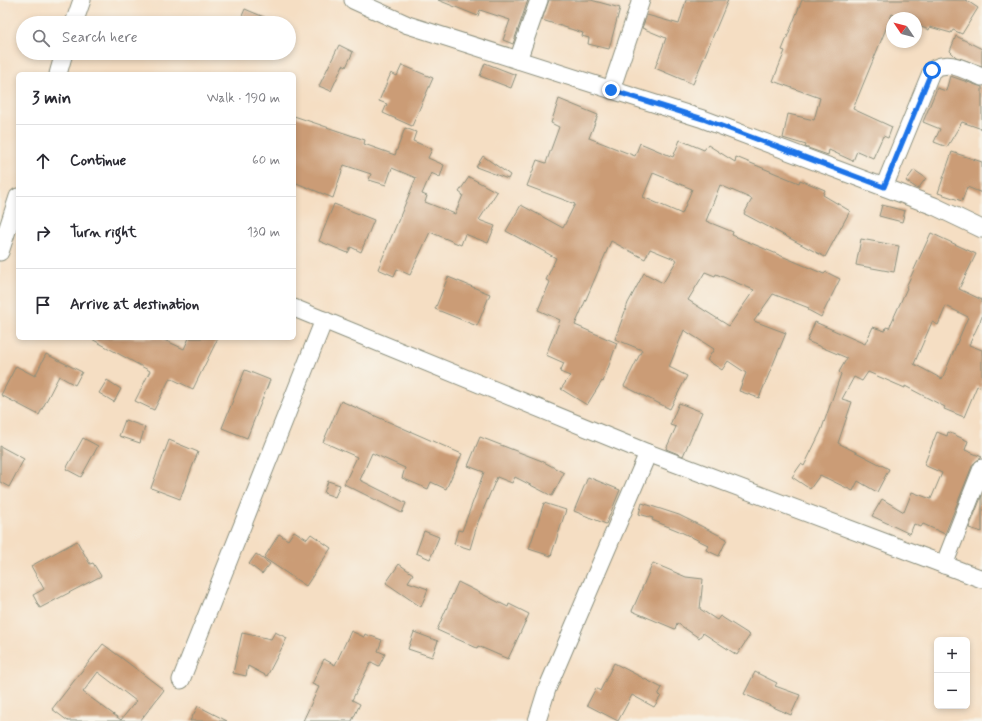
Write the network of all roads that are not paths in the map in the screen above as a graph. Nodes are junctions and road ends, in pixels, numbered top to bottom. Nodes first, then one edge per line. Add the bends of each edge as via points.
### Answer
1 (82, 0) edge
2 (353, 0) edge
3 (539, 0) edge
4 (641, 0) edge
5 (76, 16) edge
6 (62, 60) edge
7 (518, 60) junction
8 (59, 72) edge
9 (982, 77) edge
10 (611, 90) junction
11 (884, 187) junction
12 (16, 203) edge
13 (982, 229) edge
14 (0, 252) edge
15 (296, 309) edge
16 (324, 320) junction
17 (648, 453) junction
18 (982, 468) edge
19 (944, 565) junction
20 (982, 579) edge
21 (181, 680) dead end
22 (537, 721) edge

1 - 5 street
2 - 7 street via 408,25
3 - 7 street
4 - 10 street
6 - 8 street
7 - 10 street
9 - 11 street via 950,65 940,65 932,70
10 - 11 street via 703,119
11 - 13 street via 934,206
12 - 14 street
15 - 16 street
16 - 17 street
16 - 21 street
17 - 19 street
17 - 22 street via 547,689
18 - 19 street
19 - 20 street

